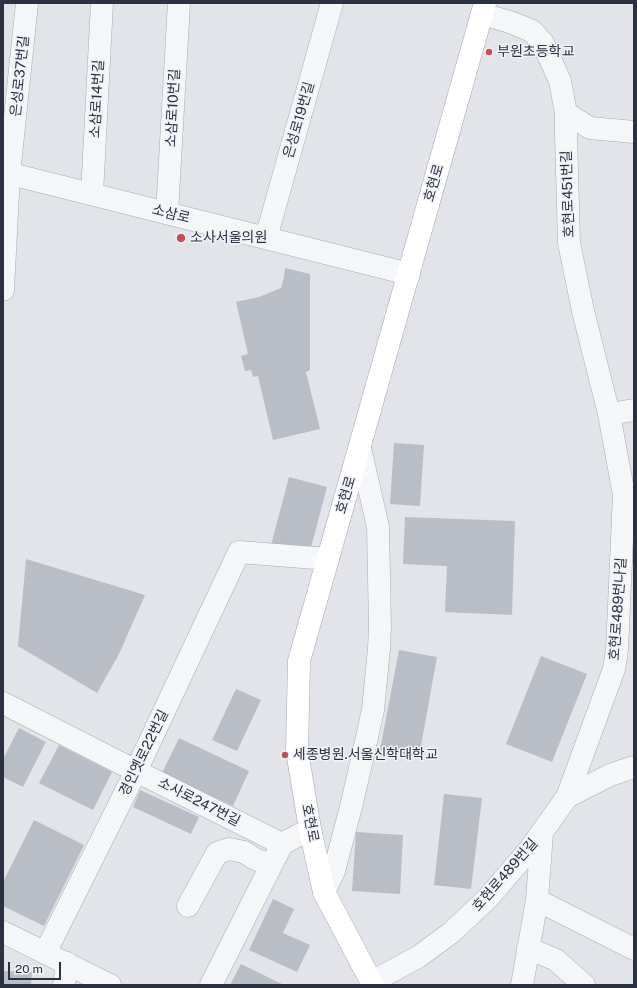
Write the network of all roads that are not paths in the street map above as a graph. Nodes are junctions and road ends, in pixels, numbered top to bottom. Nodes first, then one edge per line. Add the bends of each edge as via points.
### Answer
1 (27, 3) edge
2 (102, 3) edge
3 (179, 3) edge
4 (332, 3) edge
5 (484, 8) edge
6 (10, 90) edge
7 (566, 113) junction
8 (634, 132) edge
9 (6, 173) edge
10 (92, 194) junction
11 (167, 213) junction
12 (266, 238) junction
13 (409, 274) junction
14 (3, 290) edge
15 (634, 410) edge
16 (609, 414) junction
17 (360, 448) junction
18 (328, 559) junction
19 (3, 702) edge
20 (634, 767) edge
21 (136, 771) junction
22 (567, 797) junction
23 (310, 829) junction
24 (542, 833) junction
25 (282, 844) junction
26 (271, 865) junction
27 (324, 892) junction
28 (537, 900) junction
29 (188, 906) dead end
30 (3, 932) edge
31 (528, 948) junction
32 (634, 949) edge
33 (45, 953) junction
34 (67, 963) junction
35 (372, 984) edge
36 (64, 985) edge
37 (110, 985) edge
38 (211, 985) edge
39 (522, 985) edge
40 (584, 985) edge

1 - 6 street, 은성로37번길
2 - 10 street, 소삼로14번길
3 - 11 street, 소삼로10번길
4 - 12 street, 은성로19번길
5 - 7 street, 호현로451번길 via 532,31 543,43 560,81
5 - 13 main road, 호현로
6 - 9 street, 은성로37번길
7 - 8 street via 590,128
7 - 16 street, 호현로451번길 via 569,243
9 - 10 street, 소삼로
9 - 14 street, 은성로37번길
10 - 11 street, 소삼로
11 - 12 street, 소삼로
12 - 13 street, 소삼로
13 - 17 main road, 호현로
15 - 16 street
16 - 22 street, 호현로489번나길 via 624,495 617,650 614,669
17 - 18 main road, 호현로
17 - 27 street via 378,526 379,649 372,710 363,755 334,871
18 - 21 street, 경인옛로22번길 via 239,552
18 - 23 main road, 호현로 via 299,662 297,752
19 - 21 street, 소사로247번길
20 - 22 street, 호현로489번길 via 610,775
21 - 25 street, 소사로247번길
21 - 33 street, 경인옛로22번길
22 - 24 street, 호현로489번길
23 - 25 street
23 - 27 main road, 호현로
24 - 28 street
24 - 35 street, 호현로489번길 via 488,898 452,932 418,957
25 - 26 street
26 - 29 street via 244,852 229,849 217,853
26 - 38 street
27 - 35 main road, 호현로
28 - 31 street
28 - 32 street
30 - 33 street
31 - 39 street
31 - 40 street via 556,960
33 - 34 street
34 - 36 street
34 - 37 street

